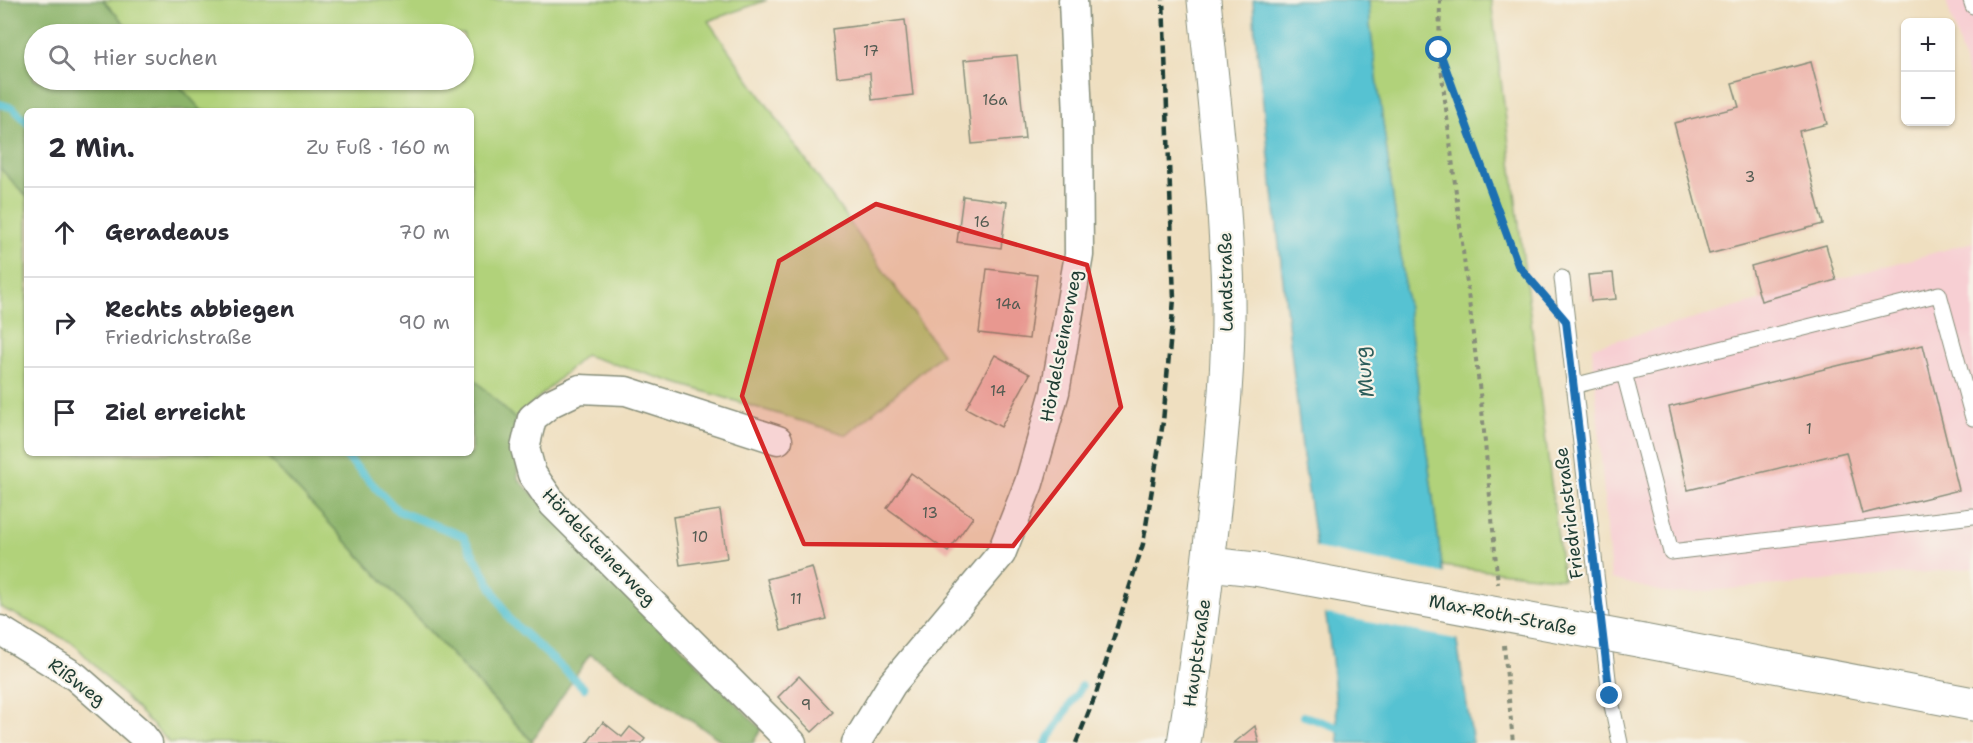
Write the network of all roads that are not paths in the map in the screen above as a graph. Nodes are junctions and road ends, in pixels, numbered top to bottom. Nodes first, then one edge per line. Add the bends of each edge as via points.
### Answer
1 (1073, 0) edge
2 (1204, 0) edge
3 (1971, 0) edge
4 (1973, 6) edge
5 (1562, 278) dead end
6 (1624, 373) junction
7 (1573, 386) junction
8 (1973, 418) edge
9 (778, 440) dead end
10 (1973, 516) edge
11 (1209, 564) junction
12 (0, 630) edge
13 (1973, 704) edge
14 (148, 743) edge
15 (792, 743) edge
16 (856, 743) edge
17 (1184, 743) edge
18 (1620, 743) edge

1 - 16 street, Hördelsteinerweg via 1079,255 1055,392 1029,483 1001,554 892,684
2 - 11 street, Landstraße via 1225,218 1228,302 1223,416
3 - 4 lane
5 - 7 lane, Friedrichstraße
6 - 7 lane
6 - 8 lane via 1939,294
6 - 10 lane via 1671,552
7 - 18 lane, Friedrichstraße via 1610,696
9 - 15 street, Hördelsteinerweg via 626,391 580,389 551,403 532,418 525,448 532,474 553,504
11 - 13 street, Max-Roth-Straße, bridge via 1256,569
11 - 17 street, Hauptstraße
12 - 14 street, Rißweg via 76,677

